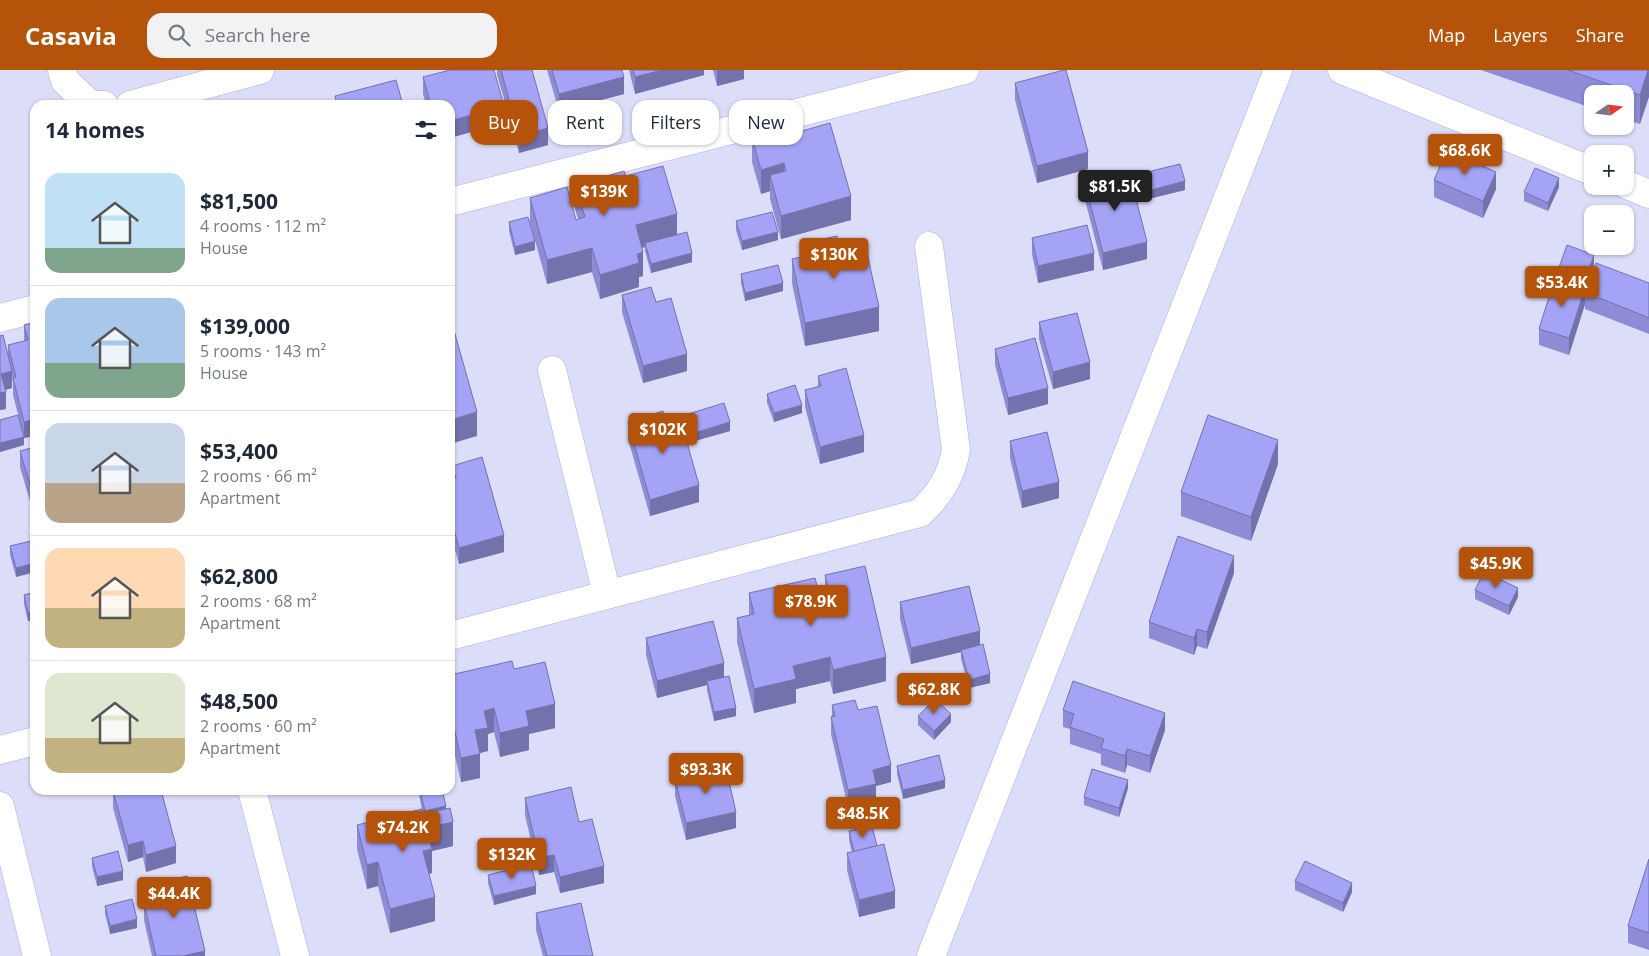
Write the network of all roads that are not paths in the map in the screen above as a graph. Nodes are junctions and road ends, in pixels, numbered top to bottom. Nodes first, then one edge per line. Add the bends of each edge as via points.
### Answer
1 (62, 70) edge
2 (260, 70) edge
3 (965, 70) edge
4 (1278, 70) edge
5 (1342, 70) edge
6 (86, 100) edge
7 (149, 100) edge
8 (1584, 168) edge
9 (1634, 188) edge
10 (1649, 194) edge
11 (455, 201) edge
12 (929, 246) dead end
13 (30, 310) edge
14 (0, 318) edge
15 (552, 370) dead end
16 (607, 594) junction
17 (455, 635) edge
18 (30, 742) edge
19 (0, 750) edge
20 (253, 795) edge
21 (0, 806) edge
22 (38, 956) edge
23 (295, 956) edge
24 (931, 956) edge

1 - 6 street via 65,81
2 - 7 street
3 - 11 street
4 - 24 street
5 - 8 street
9 - 10 street
12 - 16 street via 956,450 945,486 934,501 920,513
13 - 14 street
15 - 16 street
16 - 17 street
18 - 19 street
20 - 23 street
21 - 22 street

